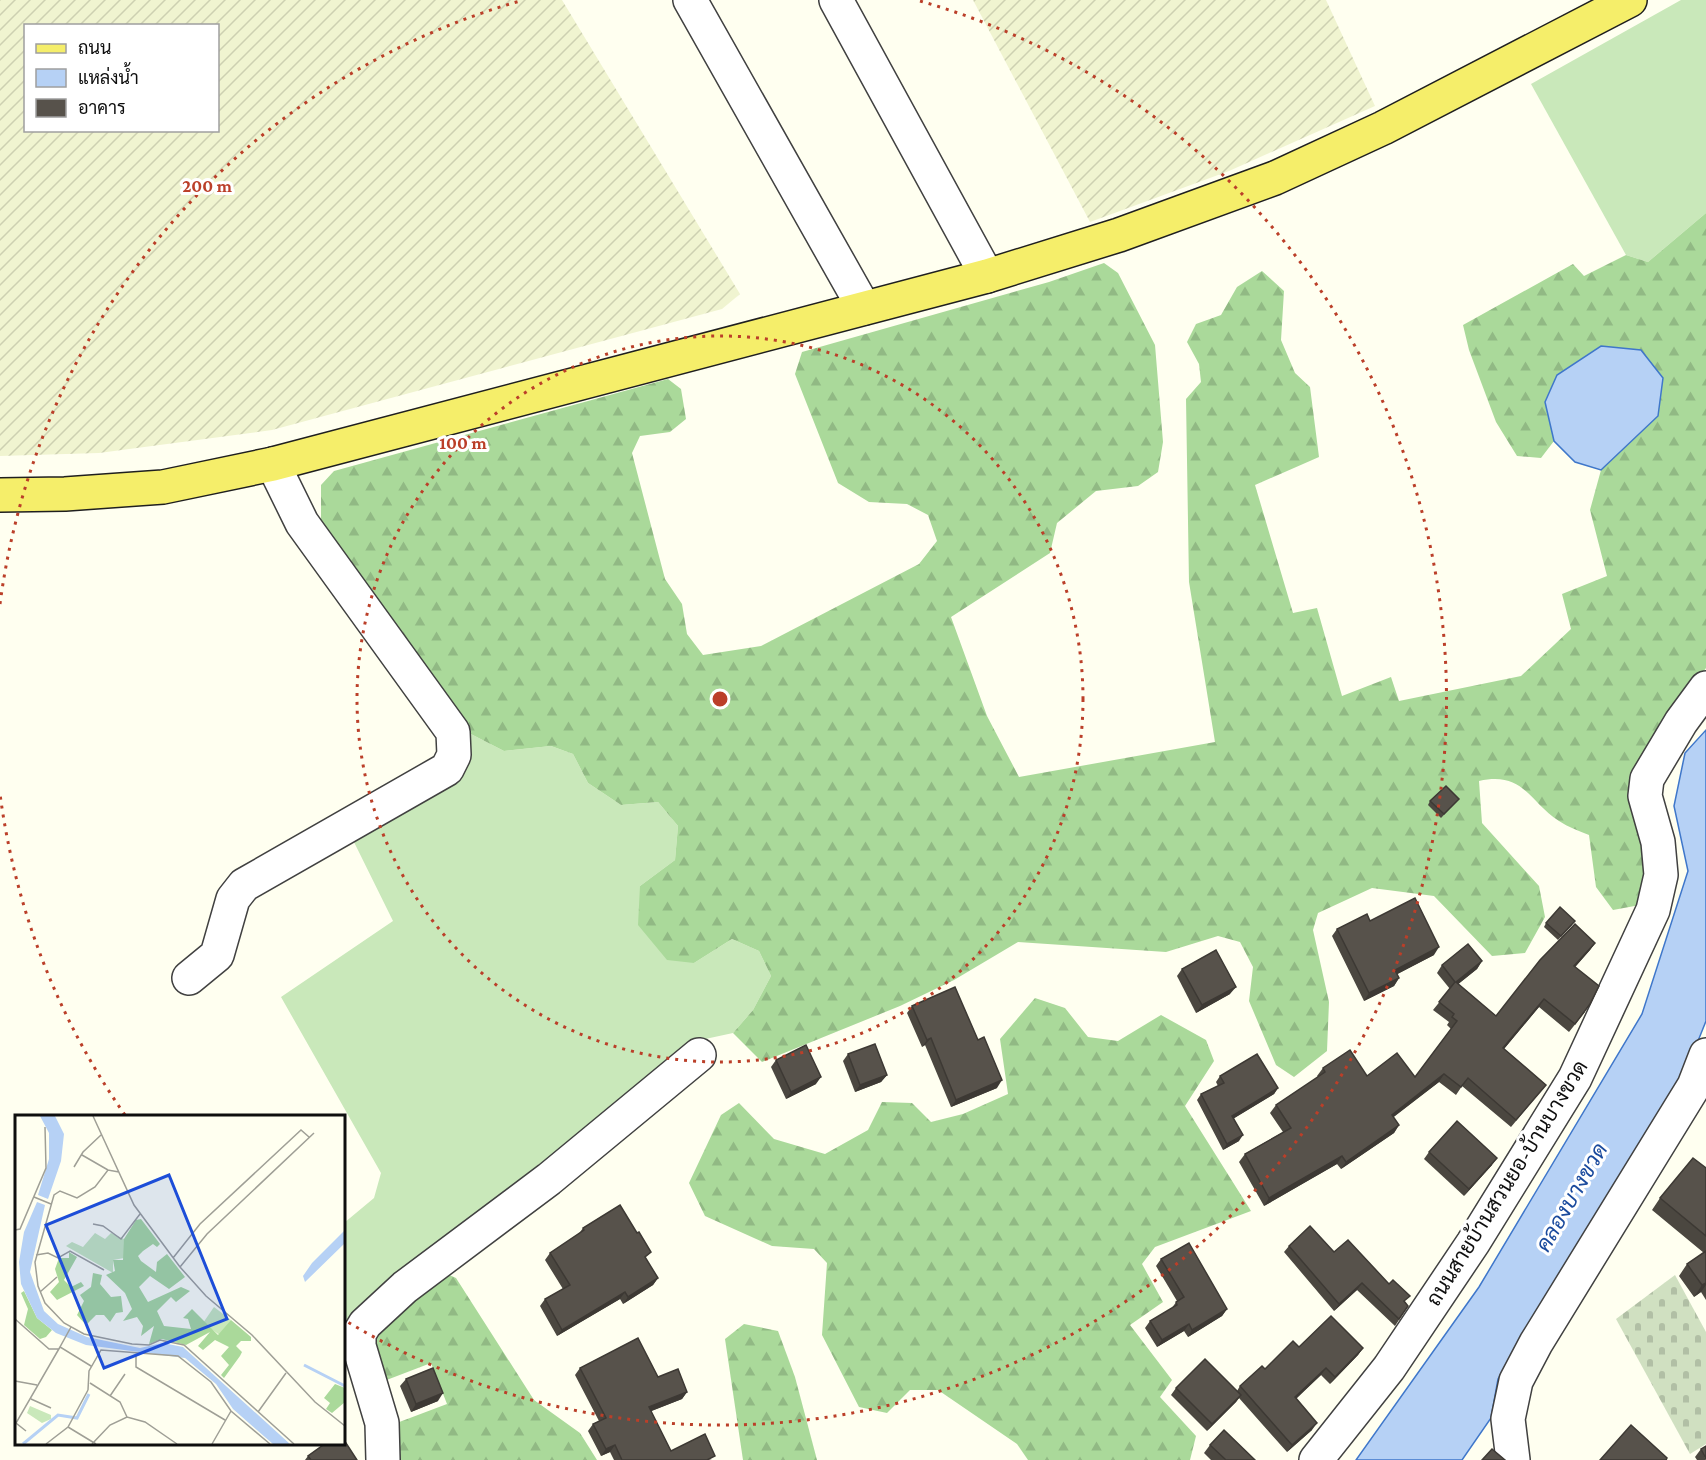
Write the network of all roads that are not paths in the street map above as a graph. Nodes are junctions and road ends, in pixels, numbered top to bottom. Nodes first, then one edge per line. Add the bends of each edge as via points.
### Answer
1 (690, 0) edge
2 (836, 0) edge
3 (1630, 0) edge
4 (987, 276) junction
5 (864, 308) junction
6 (273, 464) junction
7 (0, 495) edge
8 (1706, 688) edge
9 (189, 978) dead end
10 (699, 1054) dead end
11 (1706, 1054) edge
12 (1700, 1085) edge
13 (383, 1460) edge
14 (1316, 1460) edge
15 (1513, 1460) edge

1 - 5 street
2 - 4 street
3 - 4 main road via 1383,128 1275,178 1119,235
4 - 5 main road
5 - 6 main road
6 - 7 main road via 163,487
6 - 9 street via 302,524 453,732 454,755 447,769 244,885 233,900 217,955
8 - 14 street, ถนนสายบ้านสวนยอ-บ้านบางขวด via 1647,779 1645,796 1658,842 1661,875 1653,910 1575,1078 1473,1243 1389,1368
10 - 13 street via 549,1179 405,1287 364,1324 359,1346 382,1423
11 - 12 street
12 - 15 street via 1536,1343 1516,1381 1508,1419

